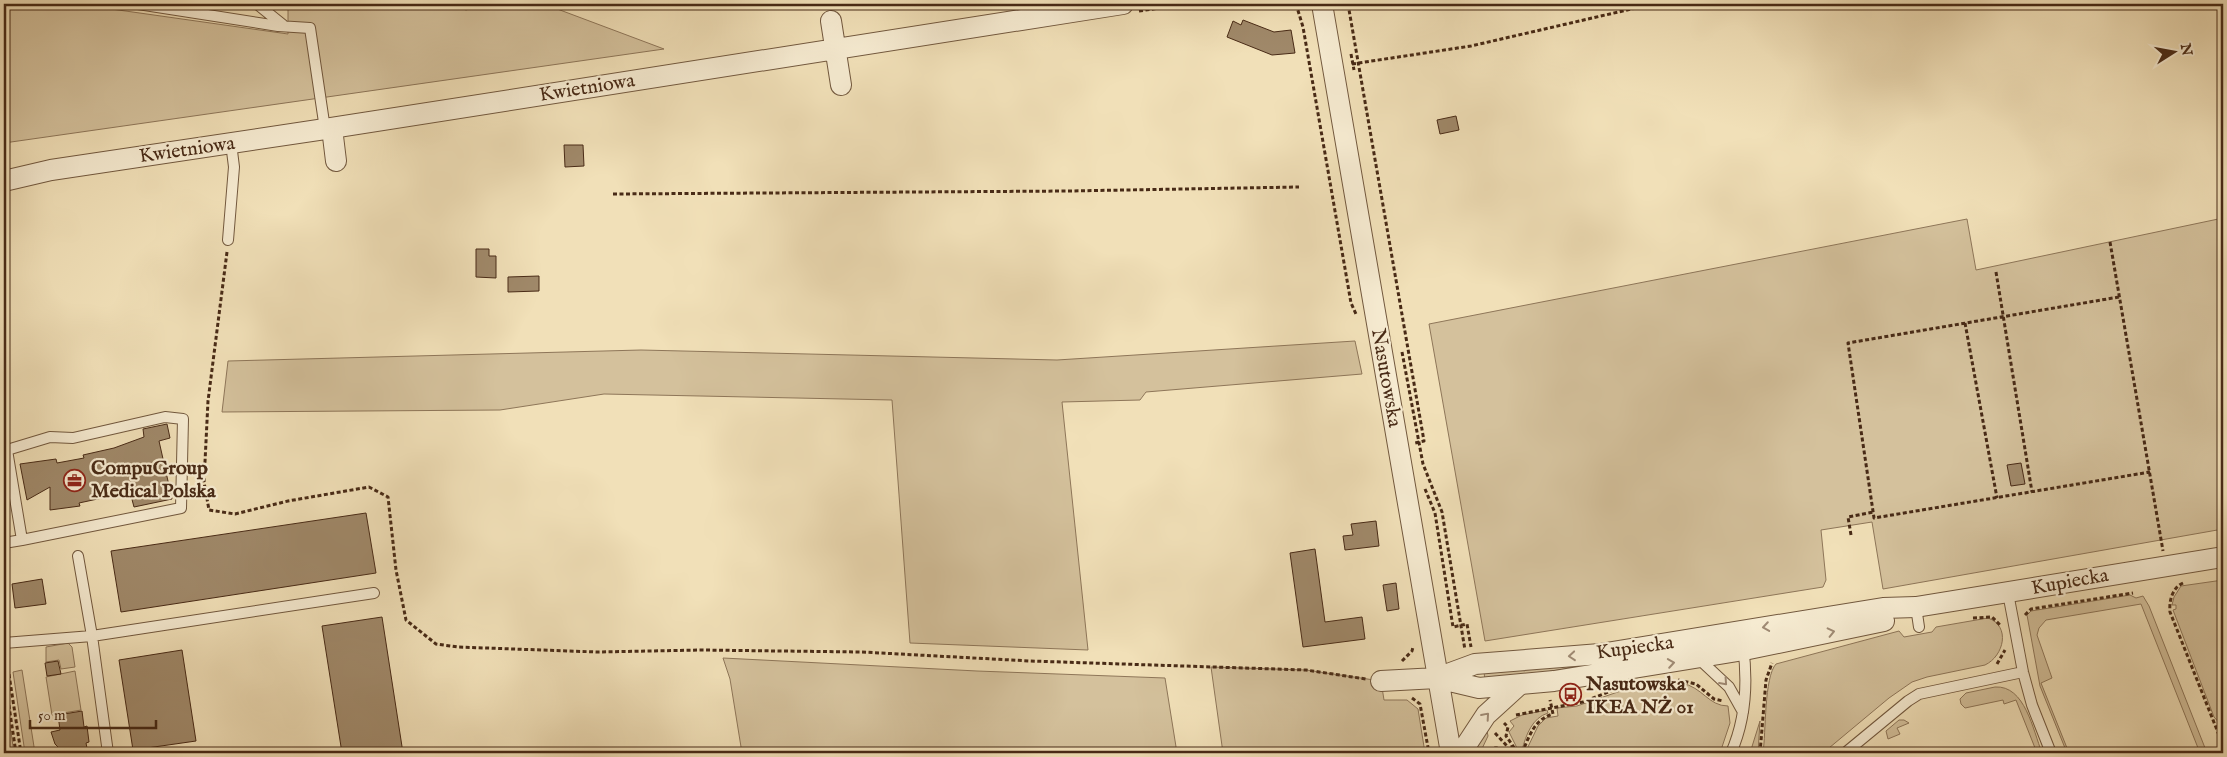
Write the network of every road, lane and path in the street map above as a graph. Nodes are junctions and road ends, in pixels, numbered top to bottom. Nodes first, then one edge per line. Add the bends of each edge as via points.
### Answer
1 (138, 4) edge
2 (257, 4) edge
3 (1123, 4) edge
4 (1322, 4) edge
5 (1348, 4) edge
6 (1653, 4) edge
7 (832, 21) dead end
8 (284, 26) junction
9 (1350, 46) dead end
10 (836, 49) junction
11 (1359, 63) junction
12 (1353, 64) junction
13 (1333, 68) junction
14 (1354, 73) dead end
15 (841, 85) dead end
16 (328, 129) junction
17 (231, 143) junction
18 (336, 161) dead end
19 (51, 170) junction
20 (4, 172) edge
21 (4, 181) edge
22 (1299, 187) dead end
23 (613, 194) dead end
24 (228, 240) joint
25 (2110, 242) dead end
26 (1996, 272) dead end
27 (2119, 297) junction
28 (2003, 317) junction
29 (1965, 323) junction
30 (1401, 345) dead end
31 (1418, 442) junction
32 (1415, 451) dead end
33 (2150, 472) junction
34 (1422, 482) dead end
35 (2032, 492) junction
36 (1997, 498) junction
37 (1874, 512) junction
38 (1851, 535) dead end
39 (22, 540) junction
40 (4, 543) edge
41 (2163, 551) dead end
42 (78, 556) dead end
43 (2223, 556) edge
44 (2180, 584) dead end
45 (2008, 592) junction
46 (374, 593) dead end
47 (2132, 593) dead end
48 (2032, 609) dead end
49 (1968, 619) dead end
50 (1461, 625) junction
51 (2003, 630) dead end
52 (92, 636) junction
53 (1742, 641) junction
54 (4, 643) edge
55 (2006, 648) dead end
56 (1698, 658) junction
57 (1774, 661) dead end
58 (1471, 665) junction
59 (1994, 667) dead end
60 (2023, 672) junction
61 (4, 673) edge
62 (1680, 675) dead end
63 (1671, 676) dead end
64 (1438, 678) junction
65 (1381, 681) joint
66 (1672, 681) dead end
67 (1519, 685) junction
68 (1618, 689) dead end
69 (1409, 697) dead end
70 (1560, 698) dead end
71 (1726, 700) dead end
72 (1551, 707) junction
73 (1743, 712) junction
74 (1512, 717) dead end
75 (1494, 723) junction
76 (1513, 746) junction
77 (2223, 746) edge
78 (1835, 747) dead end
79 (1508, 748) junction
80 (16, 753) edge
81 (21, 753) edge
82 (108, 753) edge
83 (1429, 753) edge
84 (1451, 753) edge
85 (1461, 753) edge
86 (1489, 753) edge
87 (1510, 753) edge
88 (1518, 753) edge
89 (1522, 753) edge
90 (1731, 753) edge
91 (1760, 753) edge
92 (1827, 753) edge
93 (1845, 753) edge
94 (2051, 753) edge

1 - 8 lane
2 - 8 lane
3 - 10 street, Kwietniowa
4 - 13 street, Nasutowska
5 - 11 path
6 - 11 path via 1471,46
7 - 10 street
8 - 16 lane via 310,28
9 - 12 path
10 - 15 street
10 - 16 street, Kwietniowa
11 - 12 path
11 - 31 path via 1424,441
12 - 13 path
12 - 14 path
13 - 64 street, Nasutowska
16 - 17 street, Kwietniowa
16 - 18 street
17 - 19 street, Kwietniowa
17 - 24 lane via 234,167
19 - 20 street, Kwietniowa
19 - 21 street, Kwietniowa
22 - 23 path
24 - 65 path via 208,401 204,482 209,510 235,514 369,487 388,496 396,570 406,620 436,644 597,652 862,652 1306,670
25 - 27 path
26 - 28 path
27 - 28 path
27 - 33 path
28 - 29 path
28 - 35 path
29 - 36 path
29 - 37 path via 1848,343
30 - 31 path
31 - 32 path via 1413,443
31 - 50 path via 1442,512
33 - 35 path
33 - 41 path
34 - 50 path via 1435,513 1453,627
35 - 36 path
36 - 37 path via 1874,518
37 - 38 path via 1848,518
39 - 39 lane via 181,508 183,419 165,417 73,438 50,437 7,450
39 - 40 lane
42 - 52 lane
43 - 45 street, Kupiecka
44 - 77 path via 2170,599 2170,612
45 - 53 street, Kupiecka via 1917,617
45 - 60 lane
46 - 52 lane
47 - 48 path
49 - 51 path via 1992,617
50 - 58 path
50 - 58 path via 1467,624
52 - 54 lane
52 - 82 lane
53 - 56 street, Kupiecka
53 -> 58 street, Kupiecka
53 - 73 lane via 1746,689
54 - 81 path
55 - 59 path
67 -> 56 street, Kupiecka
56 -> 73 lane via 1729,687
57 - 91 path via 1766,680
58 - 64 street, Kupiecka
60 - 93 lane via 1919,694
60 - 94 lane
61 - 80 path
62 - 63 path
64 - 65 street
64 - 67 street, Kupiecka via 1472,688
64 - 84 street, Nasutowska
66 - 71 path via 1696,684 1719,702
75 -> 67 street
68 - 72 path via 1583,702
69 - 83 path via 1420,704
70 - 72 path via 1550,700
72 - 74 path
72 - 89 path via 1553,714 1546,716 1531,731
73 - 90 lane
75 - 76 path via 1508,727 1506,736
75 - 79 path
75 - 85 street
76 - 79 path
76 - 88 path
78 - 92 path
79 - 86 path via 1502,751 1494,748
79 - 87 path

